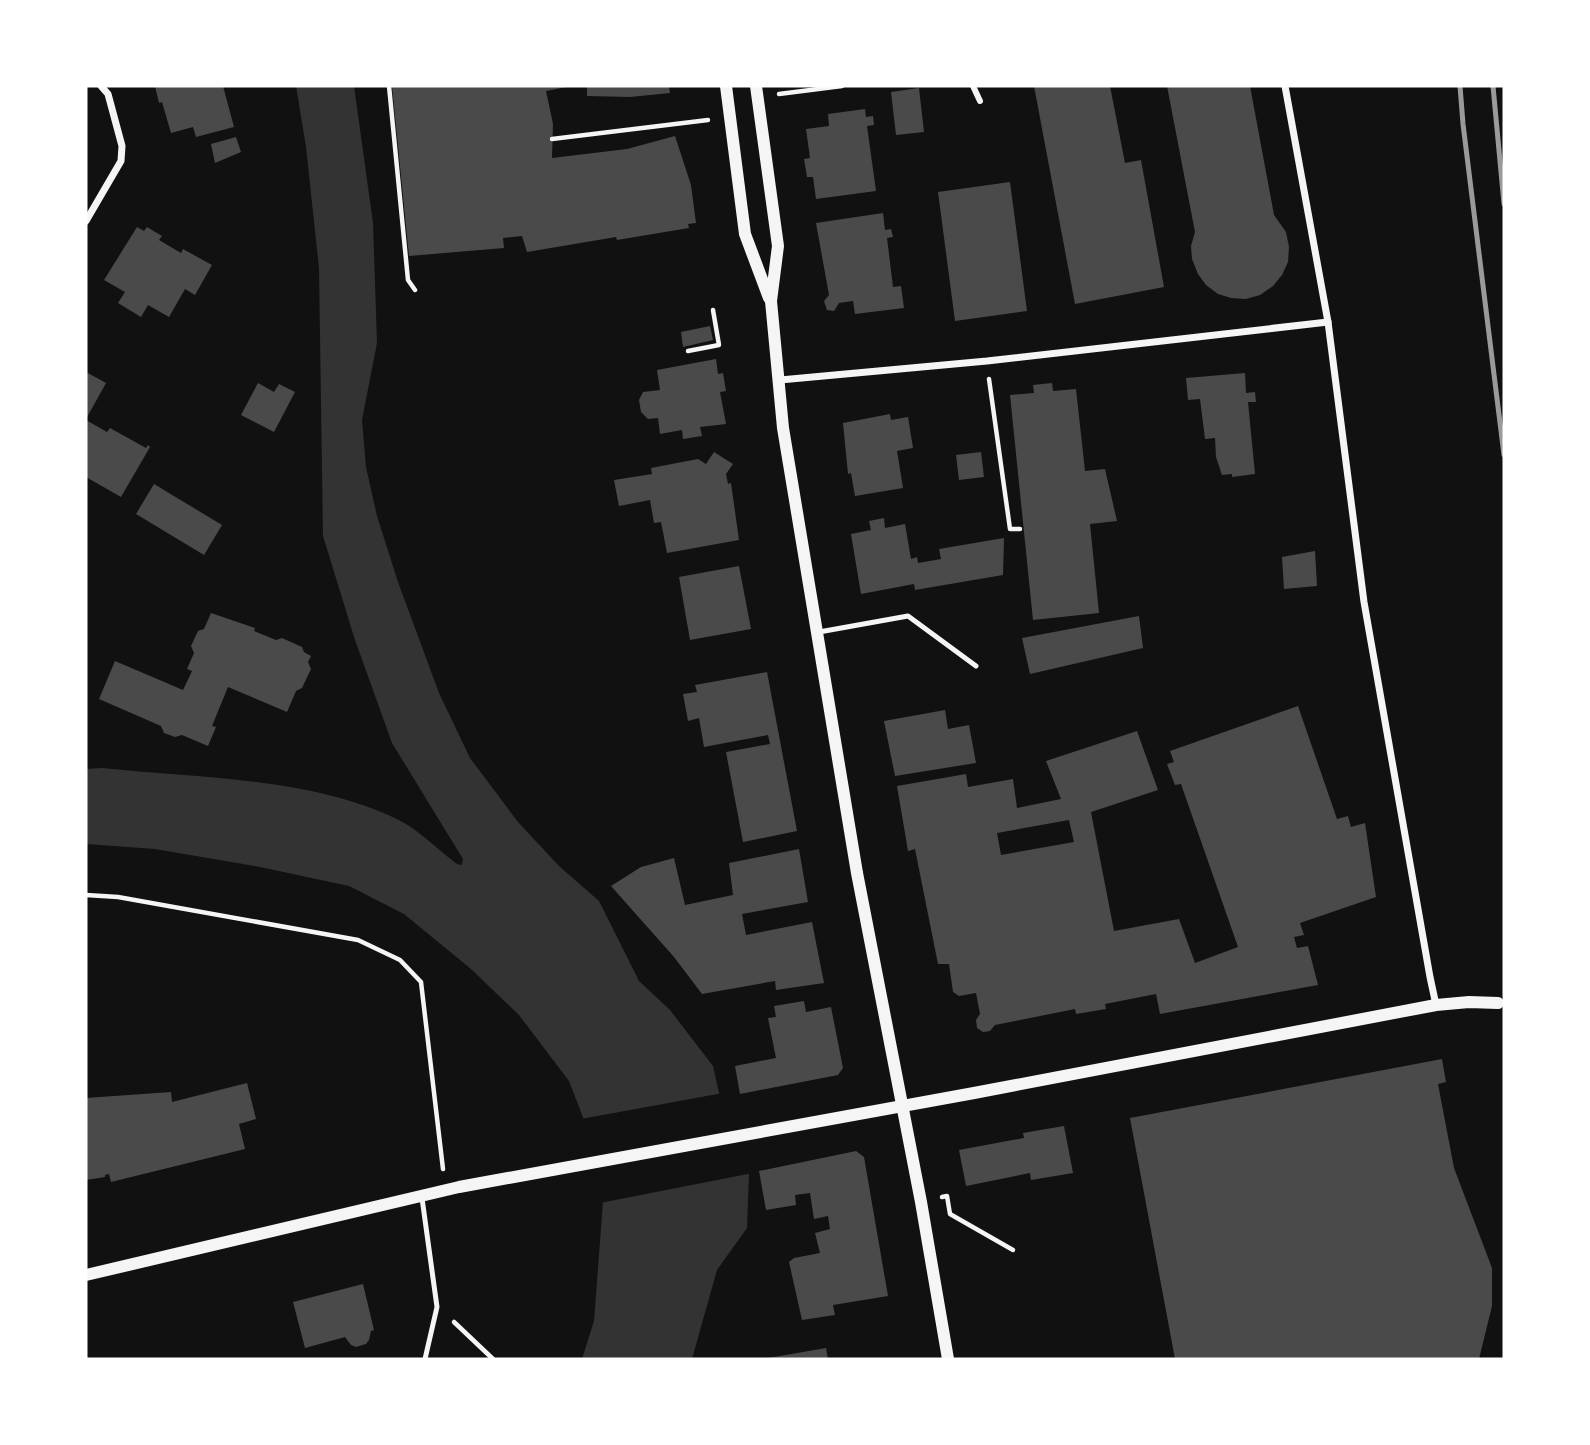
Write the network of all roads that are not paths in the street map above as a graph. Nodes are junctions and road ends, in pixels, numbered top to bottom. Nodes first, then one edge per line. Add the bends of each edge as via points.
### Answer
1 (100, 86) edge
2 (726, 86) edge
3 (973, 86) edge
4 (1285, 86) edge
5 (756, 92) edge
6 (980, 102) dead end
7 (86, 221) edge
8 (771, 301) junction
9 (1328, 322) junction
10 (780, 380) junction
11 (816, 632) junction
12 (976, 666) dead end
13 (1498, 1003) dead end
14 (1436, 1005) junction
15 (901, 1105) junction
16 (421, 1195) junction
17 (86, 1275) edge
18 (425, 1359) edge
19 (948, 1359) edge

1 - 7 street via 108,94 122,146 121,161
2 - 8 street via 745,234
3 - 6 street
4 - 9 street
5 - 8 street via 778,246
8 - 10 street
9 - 10 street
9 - 14 street via 1364,602
10 - 11 street via 783,428
11 - 12 lane via 908,616
11 - 15 street
13 - 14 street
14 - 15 street
15 - 16 street
15 - 19 street
16 - 17 street
16 - 18 lane via 437,1307

